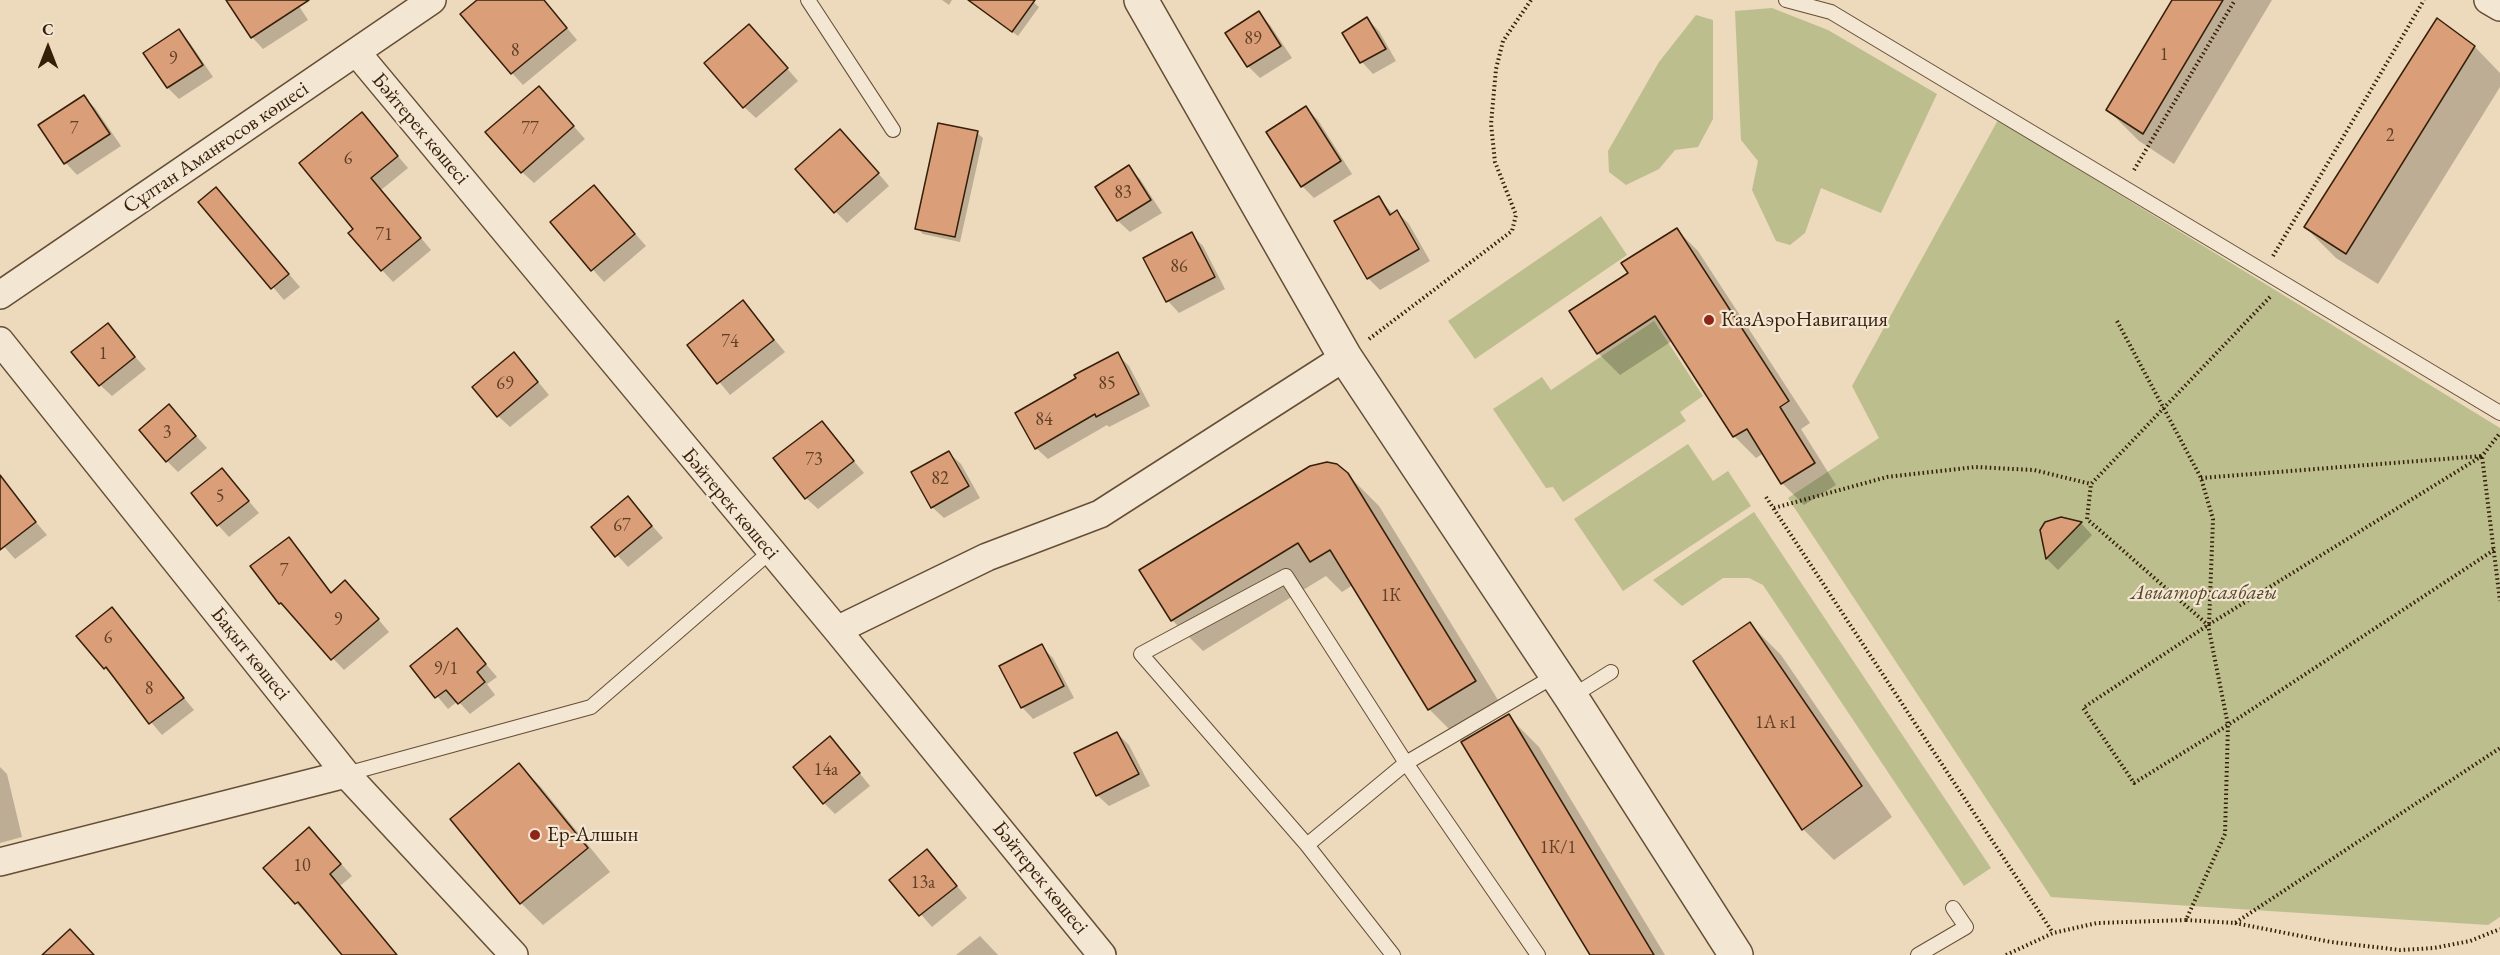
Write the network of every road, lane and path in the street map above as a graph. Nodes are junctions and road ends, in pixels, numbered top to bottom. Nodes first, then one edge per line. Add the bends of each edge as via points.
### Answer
1 (432, 0) edge
2 (808, 0) edge
3 (1141, 0) edge
4 (1531, 0) edge
5 (1786, 0) edge
6 (2235, 0) edge
7 (2424, 0) edge
8 (2488, 0) edge
9 (1835, 6) edge
10 (2500, 7) edge
11 (357, 53) junction
12 (893, 130) dead end
13 (2124, 187) junction
14 (2265, 270) junction
15 (2284, 282) junction
16 (0, 295) edge
17 (2118, 321) dead end
18 (0, 341) edge
19 (1345, 357) junction
20 (2163, 408) junction
21 (2500, 413) edge
22 (2500, 433) edge
23 (2482, 456) junction
24 (2201, 478) junction
25 (2091, 484) junction
26 (1766, 497) dead end
27 (1774, 508) junction
28 (2494, 550) junction
29 (770, 552) junction
30 (2500, 601) edge
31 (2208, 625) junction
32 (837, 630) junction
33 (1611, 672) dead end
34 (1564, 686) junction
35 (2228, 725) junction
36 (2500, 748) edge
37 (1406, 763) junction
38 (346, 774) junction
39 (1307, 845) junction
40 (0, 862) edge
41 (1953, 908) dead end
42 (2186, 920) junction
43 (2235, 923) junction
44 (2500, 929) edge
45 (2053, 933) junction
46 (514, 955) edge
47 (1102, 955) edge
48 (1394, 955) edge
49 (1538, 955) edge
50 (1736, 955) edge
51 (1918, 955) edge
52 (2006, 955) edge

1 - 11 street, Сұлтан Аманғосов көшесі
2 - 12 lane
3 - 19 street
4 - 19 path via 1503,40 1491,124 1495,162 1516,215 1512,231
5 - 9 lane
6 - 13 path
7 - 14 path
8 - 10 street
9 - 13 lane
11 - 16 street, Сұлтан Аманғосов көшесі
11 - 29 street, Бәйтерек көшесі
13 - 14 lane
14 - 15 lane
15 - 20 path
15 - 21 lane
17 - 20 path
18 - 38 street, Бақыт көшесі
19 - 32 street via 1100,514 987,557
19 - 34 street
20 - 24 path
20 - 25 path
22 - 23 path
23 - 24 path
23 - 28 path
23 - 31 path
24 - 31 path via 2213,519
25 - 27 path via 2034,470 1975,467 1887,477
25 - 31 path via 2087,519
26 - 27 path
27 - 45 path
28 - 30 path
28 - 35 path
29 - 32 street, Бәйтерек көшесі
29 - 38 lane via 591,707
31 - 35 path
31 - 35 path via 2083,708 2134,783
32 - 47 street, Бәйтерек көшесі
33 - 34 lane
34 - 37 lane
34 - 50 street
35 - 42 path via 2225,834
36 - 43 path
37 - 39 lane
37 - 39 lane via 1286,576 1140,654
37 - 49 lane
38 - 40 street
38 - 46 street, Бақыт көшесі
39 - 48 lane
41 - 51 lane via 1966,927
42 - 43 path
42 - 45 path via 2097,923
43 - 44 path via 2331,942 2400,950 2470,941
45 - 52 path

